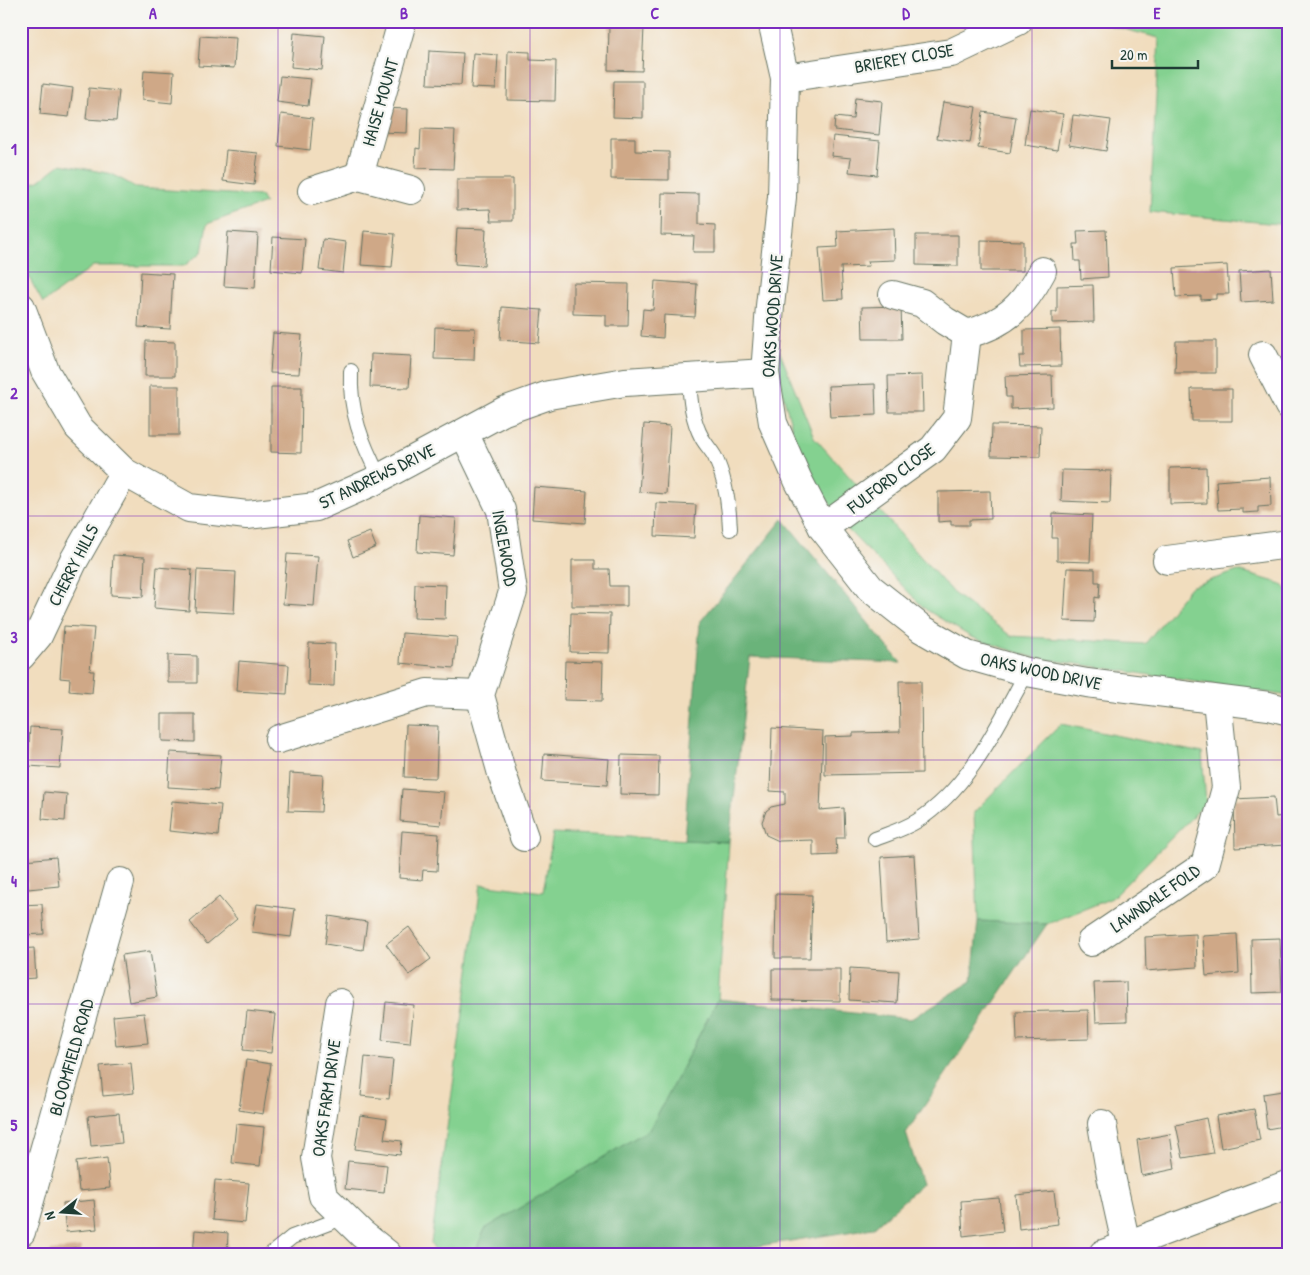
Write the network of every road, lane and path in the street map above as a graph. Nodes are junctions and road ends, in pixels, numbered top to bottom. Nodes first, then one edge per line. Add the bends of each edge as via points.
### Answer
1 (772, 21) edge
2 (1018, 21) edge
3 (401, 24) edge
4 (785, 78) junction
5 (359, 176) junction
6 (411, 190) dead end
7 (312, 191) dead end
8 (1042, 271) dead end
9 (894, 295) dead end
10 (21, 307) edge
11 (967, 334) junction
12 (1263, 355) dead end
13 (351, 371) dead end
14 (765, 373) junction
15 (688, 378) junction
16 (1289, 406) edge
17 (464, 433) junction
18 (124, 472) junction
19 (380, 478) junction
20 (823, 528) junction
21 (730, 529) dead end
22 (1289, 544) edge
23 (1166, 560) dead end
24 (21, 656) edge
25 (1027, 672) junction
26 (480, 695) junction
27 (1217, 700) junction
28 (1289, 711) edge
29 (279, 739) dead end
30 (524, 837) dead end
31 (875, 840) dead end
32 (120, 882) dead end
33 (1091, 942) dead end
34 (340, 1003) dead end
35 (1102, 1124) dead end
36 (1289, 1184) edge
37 (345, 1217) junction
38 (21, 1232) edge
39 (1114, 1249) edge
40 (271, 1254) edge
41 (388, 1254) edge

1 - 4 street, OAKS WOOD DRIVE
2 - 4 street, BRIEREY CLOSE via 951,53
3 - 5 street, HAISE MOUNT
4 - 14 street, OAKS WOOD DRIVE via 782,197
5 - 6 street
5 - 7 street
8 - 11 street via 1030,294 1005,319
9 - 11 street via 922,303
10 - 18 street, ST ANDREWS DRIVE via 45,371 78,427
11 - 20 street, FULFORD CLOSE via 956,418 933,449
12 - 16 street
13 - 19 lane via 350,394 362,444
14 - 15 street, ST ANDREWS DRIVE
14 - 20 street, OAKS WOOD DRIVE via 773,423
15 - 17 street, ST ANDREWS DRIVE via 625,382 549,395 504,411
15 - 21 lane via 694,420 715,456 723,478 729,502
17 - 19 street, ST ANDREWS DRIVE
17 - 26 street, INGLEWOOD via 501,510 513,592
18 - 19 street, ST ANDREWS DRIVE via 189,508 247,515 316,507
18 - 24 street, CHERRY HILLS via 72,562 38,636
20 - 25 street, OAKS WOOD DRIVE via 870,588 922,629 967,655
22 - 23 street
25 - 27 street, OAKS WOOD DRIVE
25 - 31 lane via 961,782 935,808 915,822
26 - 29 street via 427,693
26 - 30 street
27 - 28 street, OAKS WOOD DRIVE
27 - 33 street, LAWNDALE FOLD via 1226,788 1205,865
32 - 38 street, BLOOMFIELD ROAD
34 - 37 street, OAKS FARM DRIVE via 316,1158 323,1196
35 - 39 street via 1110,1176
36 - 39 street
37 - 40 lane via 292,1237
37 - 41 street, OAKS FARM DRIVE

